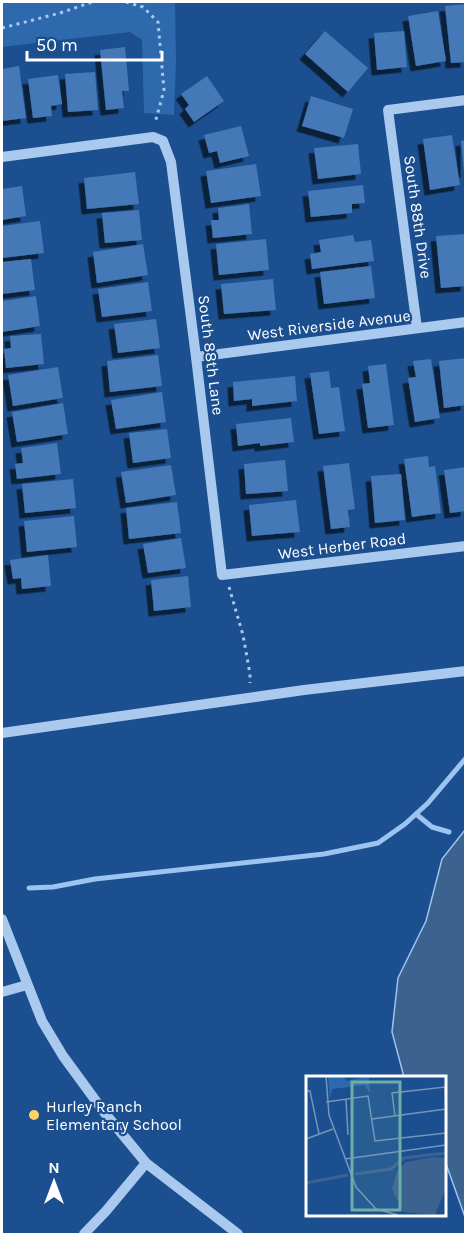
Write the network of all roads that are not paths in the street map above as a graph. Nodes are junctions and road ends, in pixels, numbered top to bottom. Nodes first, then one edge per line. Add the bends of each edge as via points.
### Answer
1 (465, 100) edge
2 (2, 157) edge
3 (465, 321) edge
4 (417, 328) junction
5 (196, 357) junction
6 (465, 546) edge
7 (222, 575) joint
8 (465, 671) edge
9 (2, 733) edge
10 (2, 920) edge
11 (27, 985) junction
12 (2, 993) edge
13 (146, 1164) junction
14 (84, 1234) edge
15 (238, 1234) edge

1 - 4 street, South 88th Drive via 388,110
2 - 5 street, South 88th Lane via 158,139 171,162
3 - 4 street, West Riverside Avenue
4 - 5 street, West Riverside Avenue
5 - 7 street, South 88th Lane
6 - 7 street, West Herber Road
8 - 9 street
10 - 11 street
11 - 12 street
11 - 13 street via 63,1056
13 - 14 street
13 - 15 street

